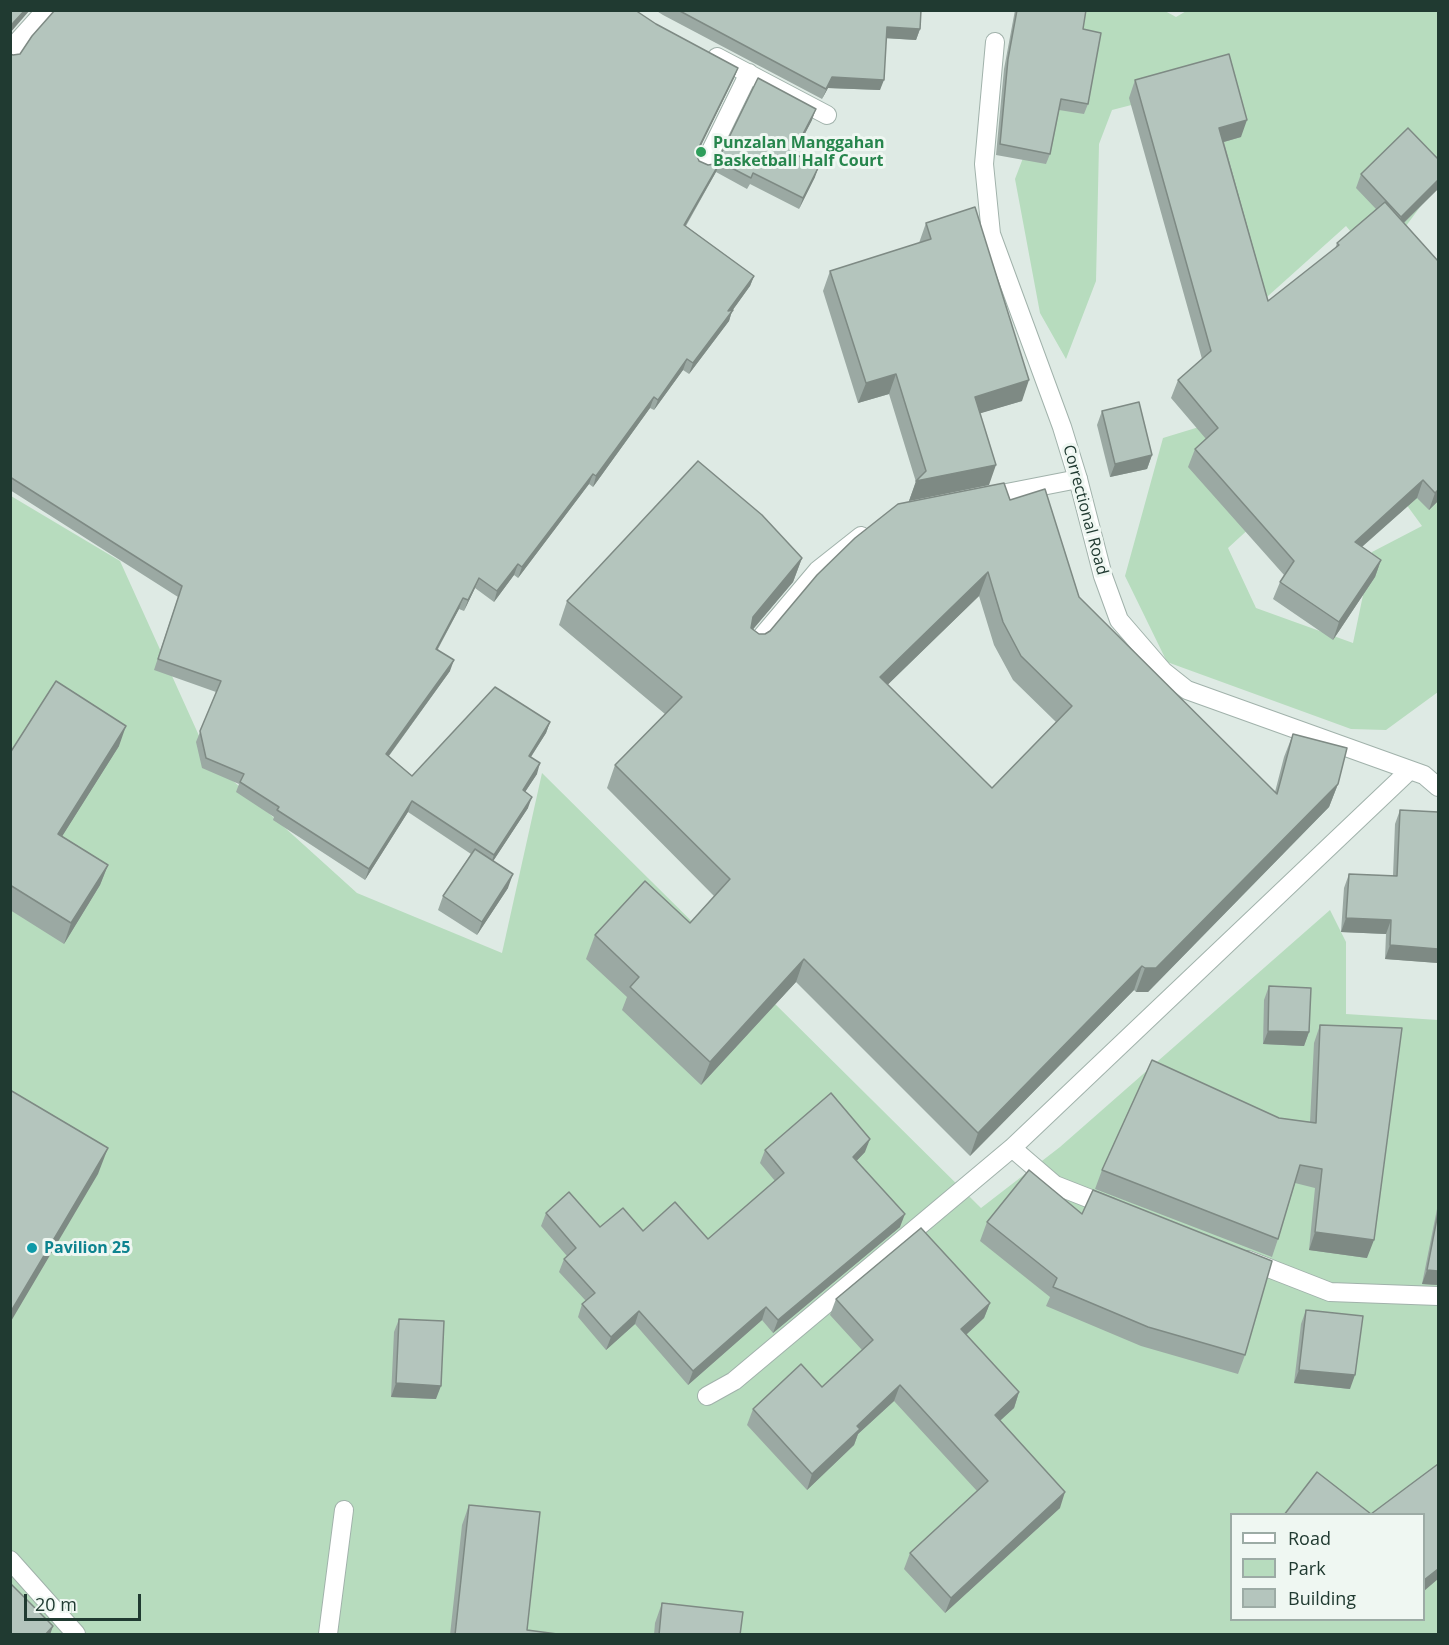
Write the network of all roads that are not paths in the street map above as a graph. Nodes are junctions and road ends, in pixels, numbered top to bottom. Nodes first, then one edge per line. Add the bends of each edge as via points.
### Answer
1 (45, 10) edge
2 (995, 42) dead end
3 (698, 46) edge
4 (11, 54) edge
5 (749, 74) junction
6 (826, 115) dead end
7 (704, 165) edge
8 (1078, 479) junction
9 (975, 500) edge
10 (877, 524) edge
11 (753, 647) edge
12 (1410, 770) junction
13 (1438, 787) edge
14 (1012, 1148) junction
15 (1132, 1215) edge
16 (1231, 1254) edge
17 (1438, 1296) edge
18 (707, 1396) dead end
19 (344, 1510) dead end
20 (10, 1560) edge
21 (76, 1635) edge
22 (328, 1635) edge

1 - 4 street
2 - 8 street, Correctional Road via 984,164 991,234
3 - 5 street
5 - 6 street
5 - 7 street
8 - 9 street
8 - 12 street, Correctional Road via 1103,576 1119,620 1163,671 1187,690
10 - 11 street via 818,570
12 - 13 street, Correctional Road
12 - 14 street
14 - 15 street via 1054,1185
14 - 18 street via 734,1381
16 - 17 street via 1330,1292
19 - 22 street
20 - 21 street

